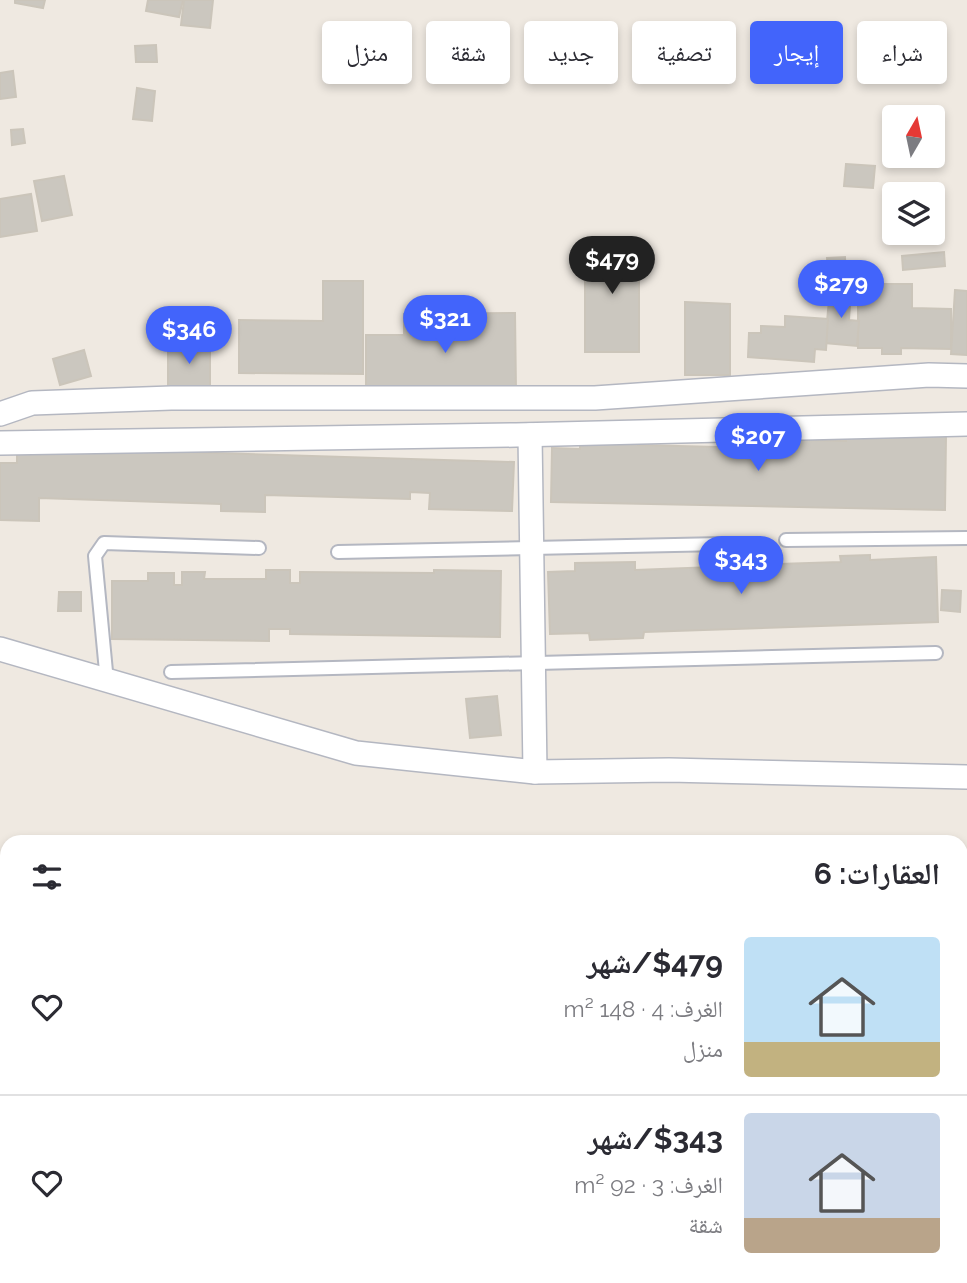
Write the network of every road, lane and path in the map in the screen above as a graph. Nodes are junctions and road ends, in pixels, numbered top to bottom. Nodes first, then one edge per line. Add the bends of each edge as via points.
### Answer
1 (967, 376) edge
2 (0, 414) edge
3 (967, 424) edge
4 (530, 435) junction
5 (0, 443) edge
6 (967, 538) edge
7 (786, 540) dead end
8 (722, 544) dead end
9 (259, 548) dead end
10 (532, 548) junction
11 (338, 552) dead end
12 (0, 649) edge
13 (936, 653) dead end
14 (533, 662) junction
15 (171, 672) dead end
16 (107, 682) junction
17 (535, 772) junction
18 (967, 777) edge

1 - 2 street via 594,398 130,399 33,403
3 - 4 street
4 - 5 street
4 - 10 street
6 - 7 lane
8 - 10 lane
9 - 16 lane via 104,543 95,556
10 - 11 lane
10 - 14 street
12 - 16 street
13 - 14 lane
14 - 15 lane
14 - 17 street
16 - 17 street via 356,753
17 - 18 street via 669,770

